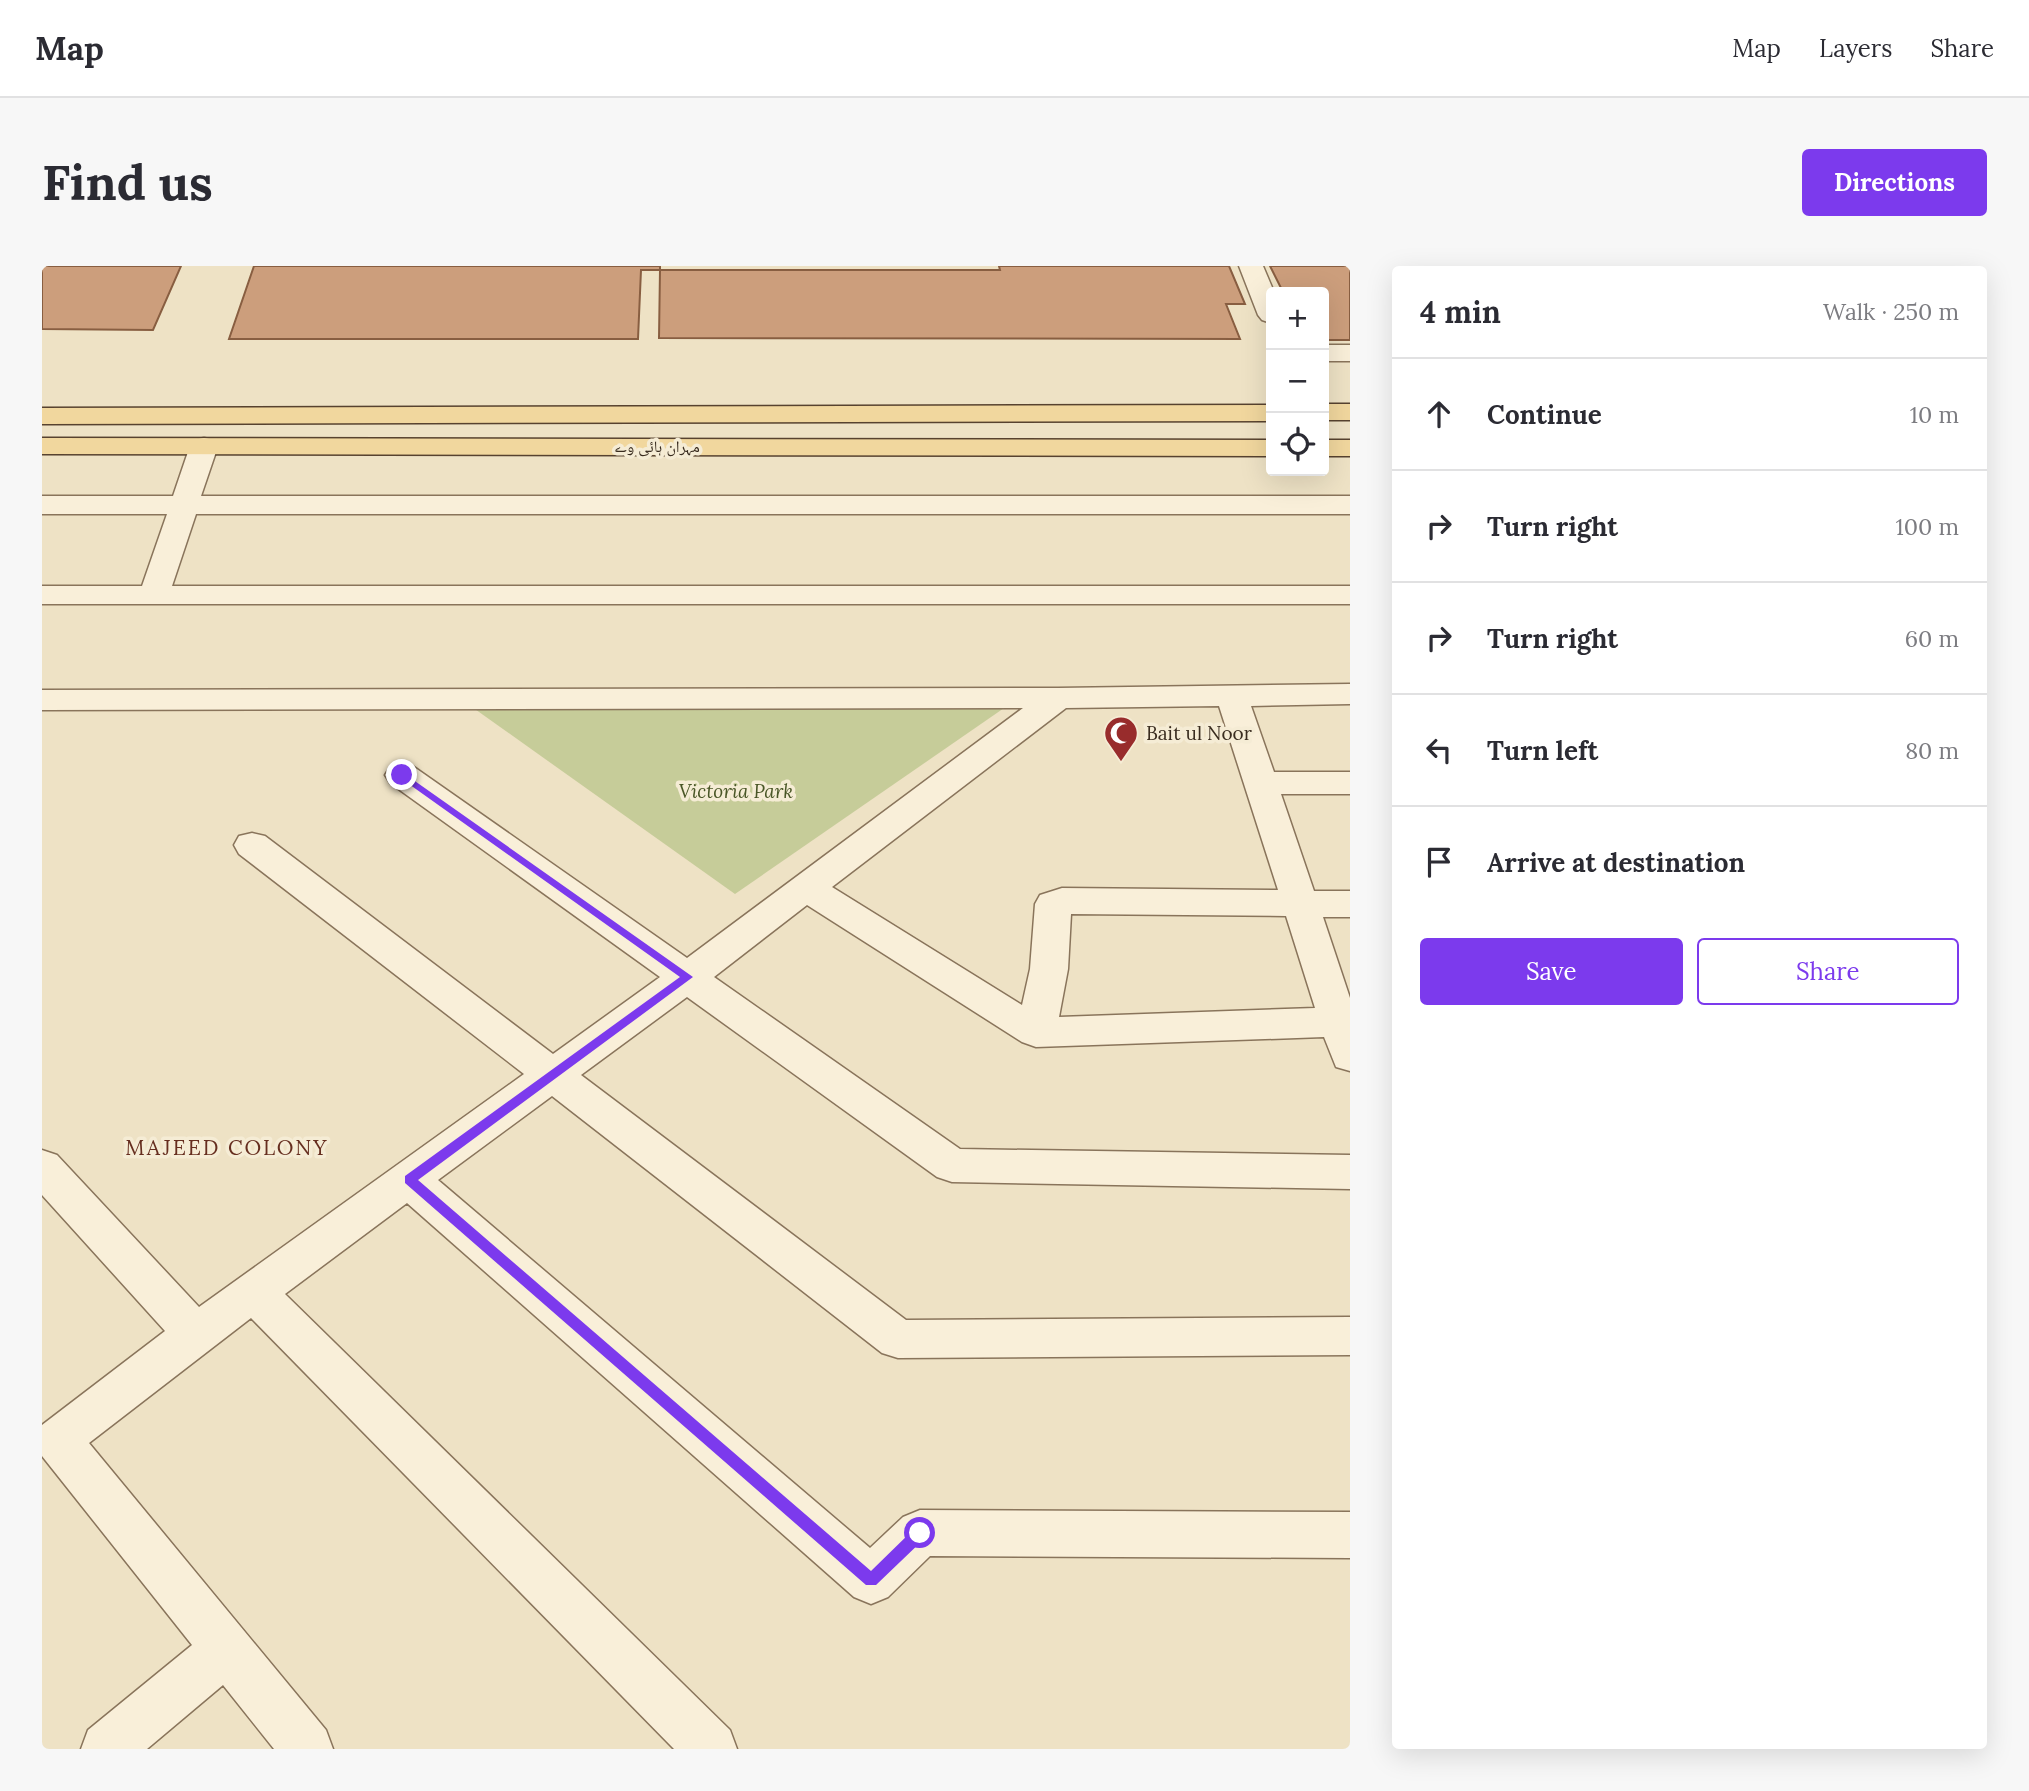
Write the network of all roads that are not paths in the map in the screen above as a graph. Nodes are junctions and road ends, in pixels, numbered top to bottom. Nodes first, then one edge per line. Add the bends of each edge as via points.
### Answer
1 (1251, 266) edge
2 (1266, 303) edge
3 (1329, 353) edge
4 (1350, 353) edge
5 (1266, 412) edge
6 (42, 416) edge
7 (42, 446) edge
8 (204, 446) junction
9 (1266, 448) edge
10 (1329, 448) edge
11 (1350, 449) edge
12 (184, 504) junction
13 (42, 505) edge
14 (1350, 505) edge
15 (154, 595) junction
16 (1350, 595) edge
17 (42, 596) edge
18 (1350, 694) edge
19 (1232, 696) junction
20 (1058, 698) junction
21 (42, 700) edge
22 (402, 775) dead end
23 (1260, 783) junction
24 (1350, 783) edge
25 (252, 845) dead end
26 (807, 888) junction
27 (1300, 904) junction
28 (1350, 904) edge
29 (688, 977) junction
30 (1036, 1032) junction
31 (1345, 1033) edge
32 (553, 1075) junction
33 (1350, 1171) edge
34 (45, 1176) edge
35 (410, 1180) junction
36 (254, 1292) junction
37 (196, 1334) junction
38 (1350, 1336) edge
39 (1350, 1535) edge
40 (226, 1649) junction
41 (107, 1749) edge
42 (307, 1749) edge
43 (711, 1749) edge

1 - 2 street
3 - 4 street
5 - 6 main road, مہران ہائی وے
7 - 8 main road, مہران ہائی وے
8 - 9 main road, مہران ہائی وے
8 - 12 street
10 - 11 main road
12 - 13 street
12 - 14 street
12 - 15 street
15 - 16 street
15 - 17 street
18 - 19 street
19 - 20 street
19 - 23 street
20 - 21 street
20 - 26 street
22 - 29 street
23 - 24 street
23 - 27 street
25 - 32 street
26 - 29 street
26 - 30 street
27 - 28 street
27 - 30 street via 1053,904 1049,969
27 - 31 street
29 - 32 street
29 - 33 street via 953,1165
30 - 31 street
32 - 35 street
32 - 38 street via 898,1339
34 - 37 street
35 - 36 street
35 - 39 street via 871,1580 920,1533
36 - 37 street
36 - 43 street
37 - 40 street via 58,1440
40 - 41 street
40 - 42 street

